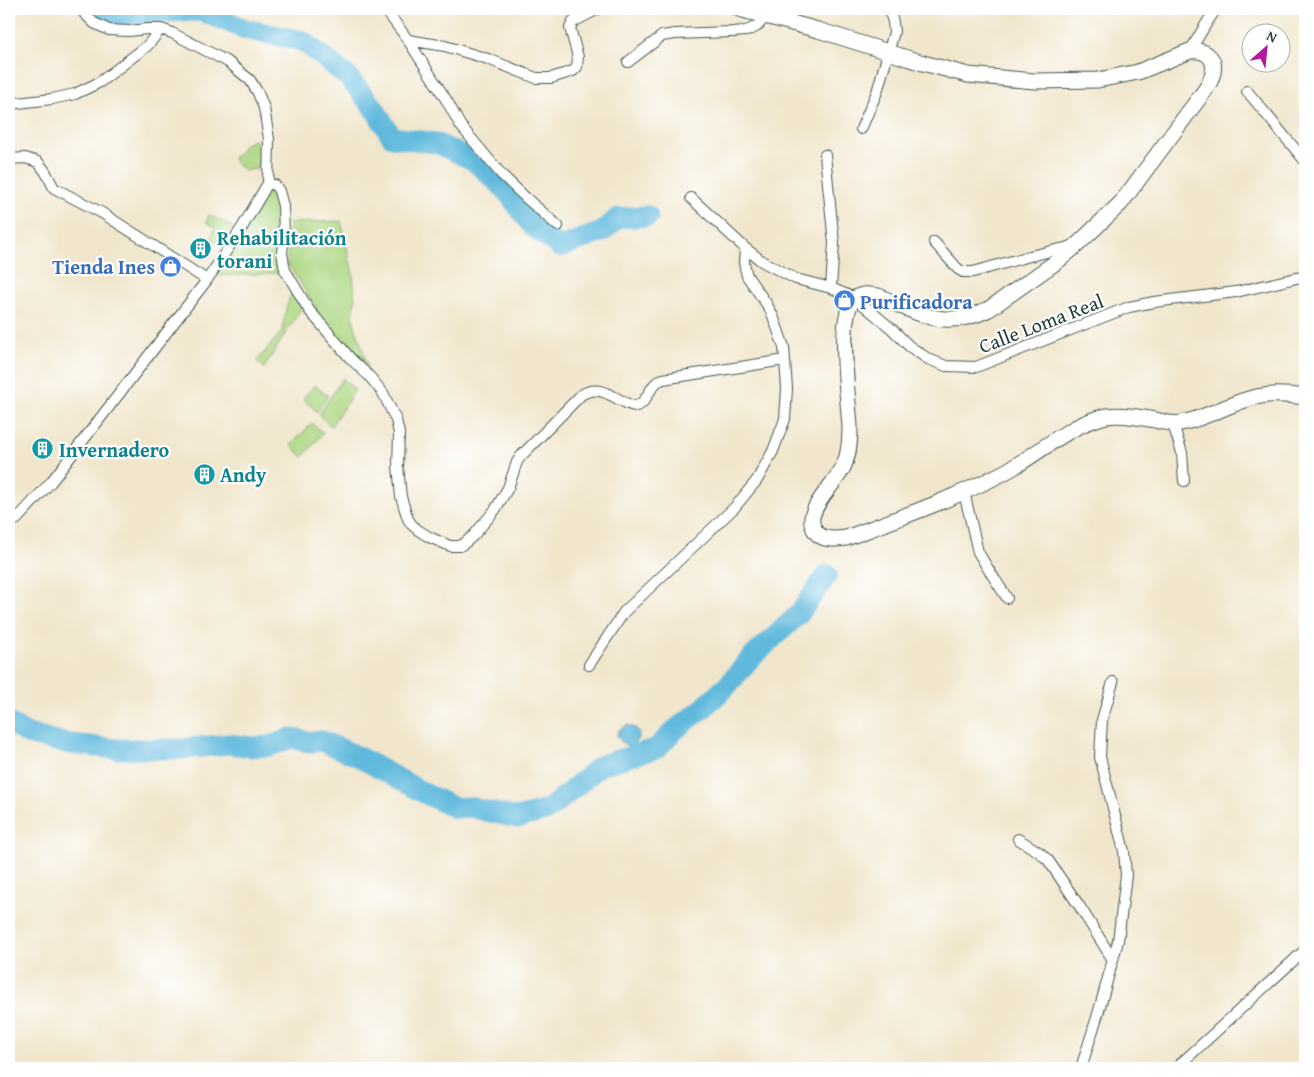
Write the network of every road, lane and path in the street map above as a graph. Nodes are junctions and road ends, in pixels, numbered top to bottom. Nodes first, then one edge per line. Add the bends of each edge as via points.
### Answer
1 (385, 9) edge
2 (598, 9) edge
3 (740, 9) edge
4 (889, 9) edge
5 (1216, 9) edge
6 (86, 10) edge
7 (767, 16) junction
8 (161, 29) junction
9 (408, 40) junction
10 (889, 51) junction
11 (1190, 51) junction
12 (628, 62) dead end
13 (1247, 91) dead end
14 (9, 104) edge
15 (861, 129) dead end
16 (825, 155) dead end
17 (9, 159) edge
18 (1305, 161) edge
19 (268, 183) junction
20 (691, 198) dead end
21 (558, 226) dead end
22 (934, 242) dead end
23 (1077, 245) junction
24 (745, 248) junction
25 (1305, 276) edge
26 (207, 280) junction
27 (831, 288) junction
28 (855, 298) junction
29 (785, 360) junction
30 (1305, 397) edge
31 (1173, 424) junction
32 (1184, 481) dead end
33 (964, 492) junction
34 (9, 523) edge
35 (1007, 598) dead end
36 (588, 665) dead end
37 (1113, 682) dead end
38 (1018, 838) dead end
39 (1305, 950) edge
40 (1113, 960) junction
41 (1081, 1068) edge
42 (1176, 1068) edge

1 - 9 street
2 - 9 street via 571,24 577,66 573,71 551,78 536,78 444,46
3 - 7 main road
4 - 10 street via 894,32
5 - 11 street
6 - 8 street via 94,24 110,30
7 - 10 main road
7 - 12 street via 746,31 662,36
8 - 14 street via 147,46 92,86 52,100
8 - 19 street via 228,62 250,80 264,108 269,139
9 - 21 street via 460,125 501,174
10 - 11 main road via 968,75 1034,81 1098,80 1138,72
10 - 15 street via 877,92
11 - 23 main road via 1205,53 1212,60 1211,80 1121,203
13 - 18 street
16 - 27 street via 834,243
17 - 26 street via 25,158 38,162 54,188 102,213
19 - 26 street
19 - 29 street via 279,191 283,206 285,270 309,310 383,393 396,420 401,497 408,519 418,530 450,546 460,546 474,535 495,510 521,456 587,391 594,389 637,406 663,379
20 - 24 street, Calle Loma Real
22 - 23 street via 963,272
23 - 28 main road via 1025,285 977,315 944,319 928,317 878,296 865,294
24 - 27 street, Calle Loma Real via 763,262 796,279
24 - 29 street via 747,276 773,316
25 - 28 street, Calle Loma Real via 1236,292 1129,307 976,367 946,366 928,359
26 - 34 street via 51,482 18,519
27 - 28 street, Calle Loma Real
28 - 33 main road via 849,306 844,330 849,449 842,470 815,510 812,518 816,533 832,540 846,538
29 - 36 street via 785,419 757,480 735,507 624,612
30 - 31 main road via 1266,395
31 - 32 street via 1182,453
31 - 33 main road via 1123,415 1100,417 1078,426 1006,472
33 - 35 street via 978,552
37 - 40 street via 1102,720 1100,757 1124,851 1126,875
38 - 40 street via 1048,860
39 - 42 street
40 - 41 street

